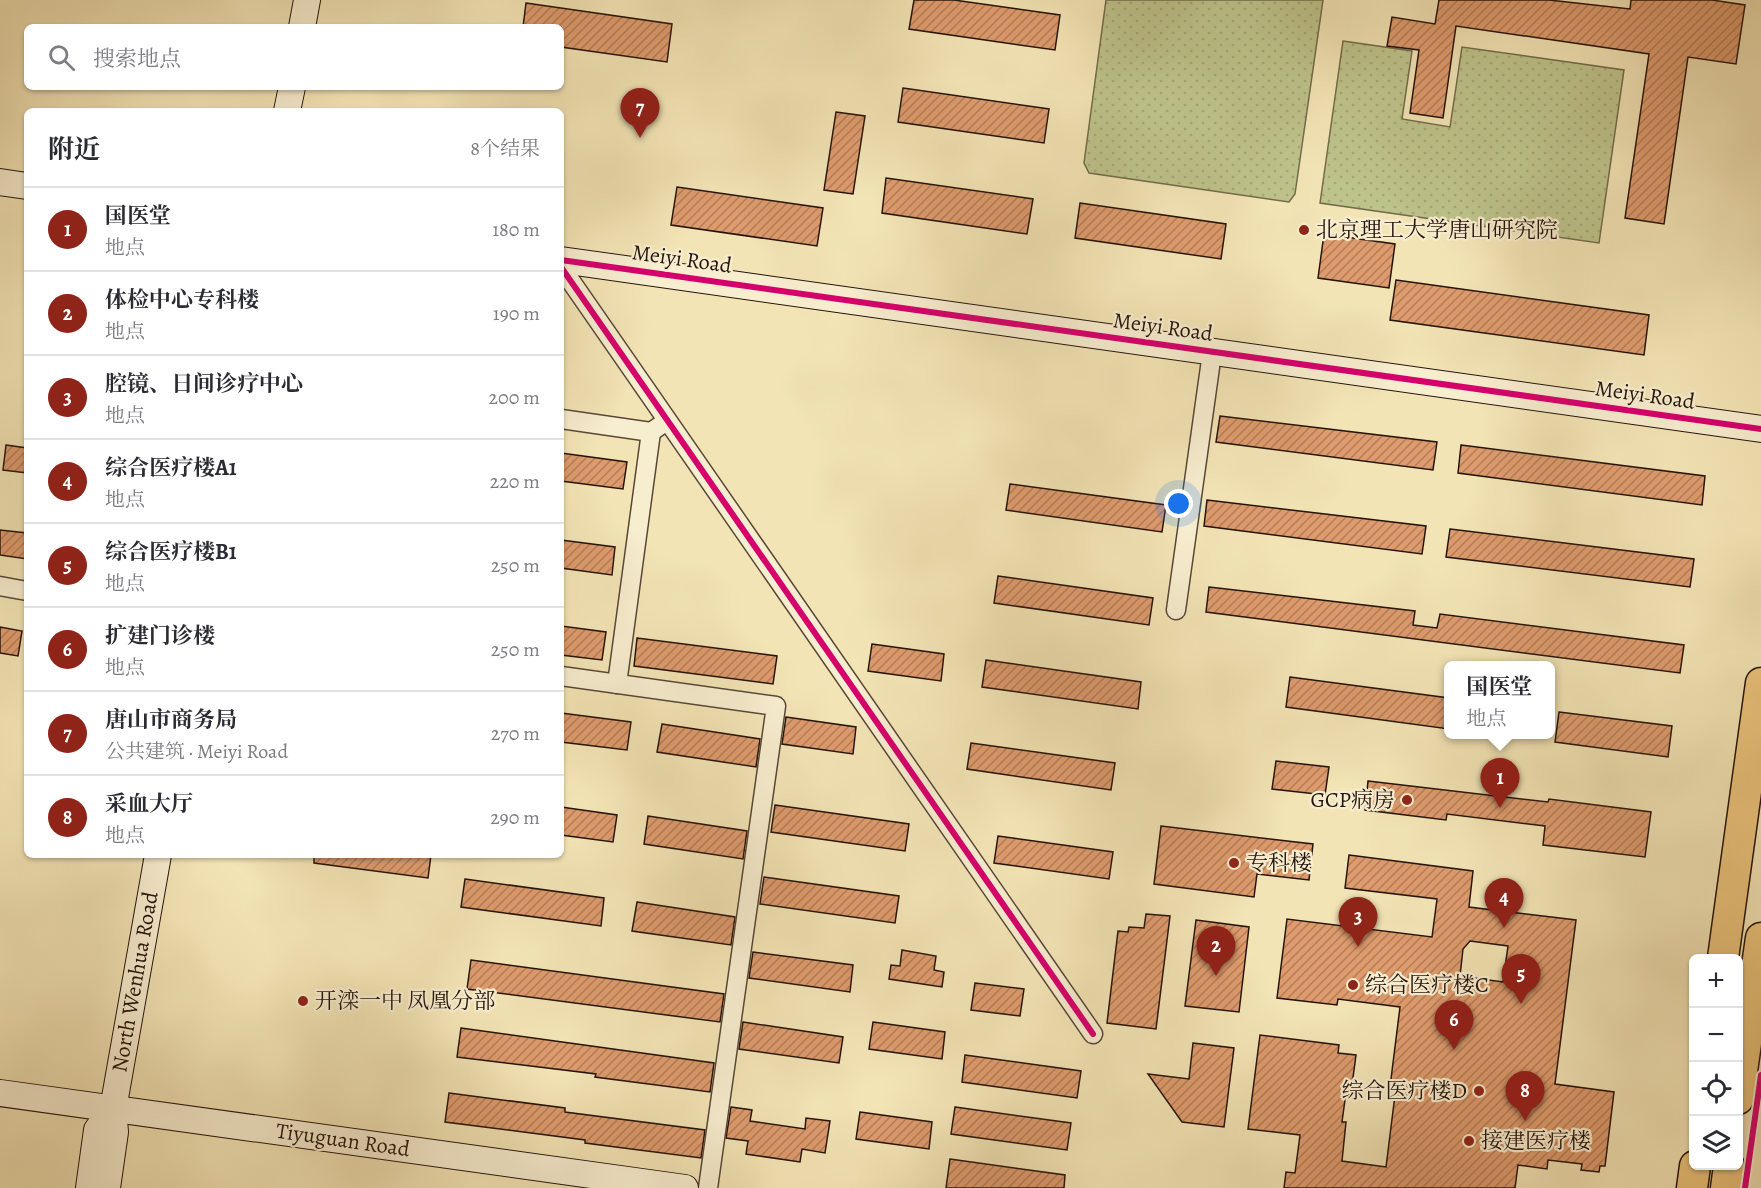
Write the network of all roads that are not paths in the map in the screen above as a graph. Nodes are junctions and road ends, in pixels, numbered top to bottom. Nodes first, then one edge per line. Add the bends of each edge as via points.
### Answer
1 (307, 0) edge
2 (303, 24) edge
3 (291, 90) edge
4 (288, 108) edge
5 (0, 182) edge
6 (24, 186) edge
7 (564, 260) edge
8 (564, 271) edge
9 (1212, 352) junction
10 (564, 419) edge
11 (668, 420) junction
12 (1761, 429) edge
13 (651, 432) junction
14 (0, 586) edge
15 (24, 590) edge
16 (1176, 610) dead end
17 (564, 676) edge
18 (1761, 682) edge
19 (617, 684) junction
20 (157, 858) edge
21 (1761, 938) edge
22 (1724, 954) edge
23 (1093, 1034) dead end
24 (1743, 1064) edge
25 (0, 1093) edge
26 (112, 1109) junction
27 (1694, 1170) edge
28 (1728, 1170) edge
29 (89, 1188) edge
30 (108, 1188) edge
31 (685, 1188) edge
32 (708, 1188) edge
33 (1692, 1188) edge
34 (1726, 1188) edge

1 - 2 street
3 - 4 street
5 - 6 street
7 - 9 street, Meiyi Road
8 - 11 street
9 - 12 street, Meiyi Road
9 - 16 street
10 - 13 street
11 - 13 street
11 - 23 street
13 - 19 street
14 - 15 street
17 - 19 street
18 - 22 main road
19 - 32 street via 776,706
20 - 26 street, North Wenhua Road
21 - 24 main road
25 - 26 street, Tiyuguan Road
26 - 29 street, North Wenhua Road via 97,1130
26 - 30 street, North Wenhua Road via 115,1132
26 - 31 street, Tiyuguan Road
27 - 33 main road
28 - 34 main road

